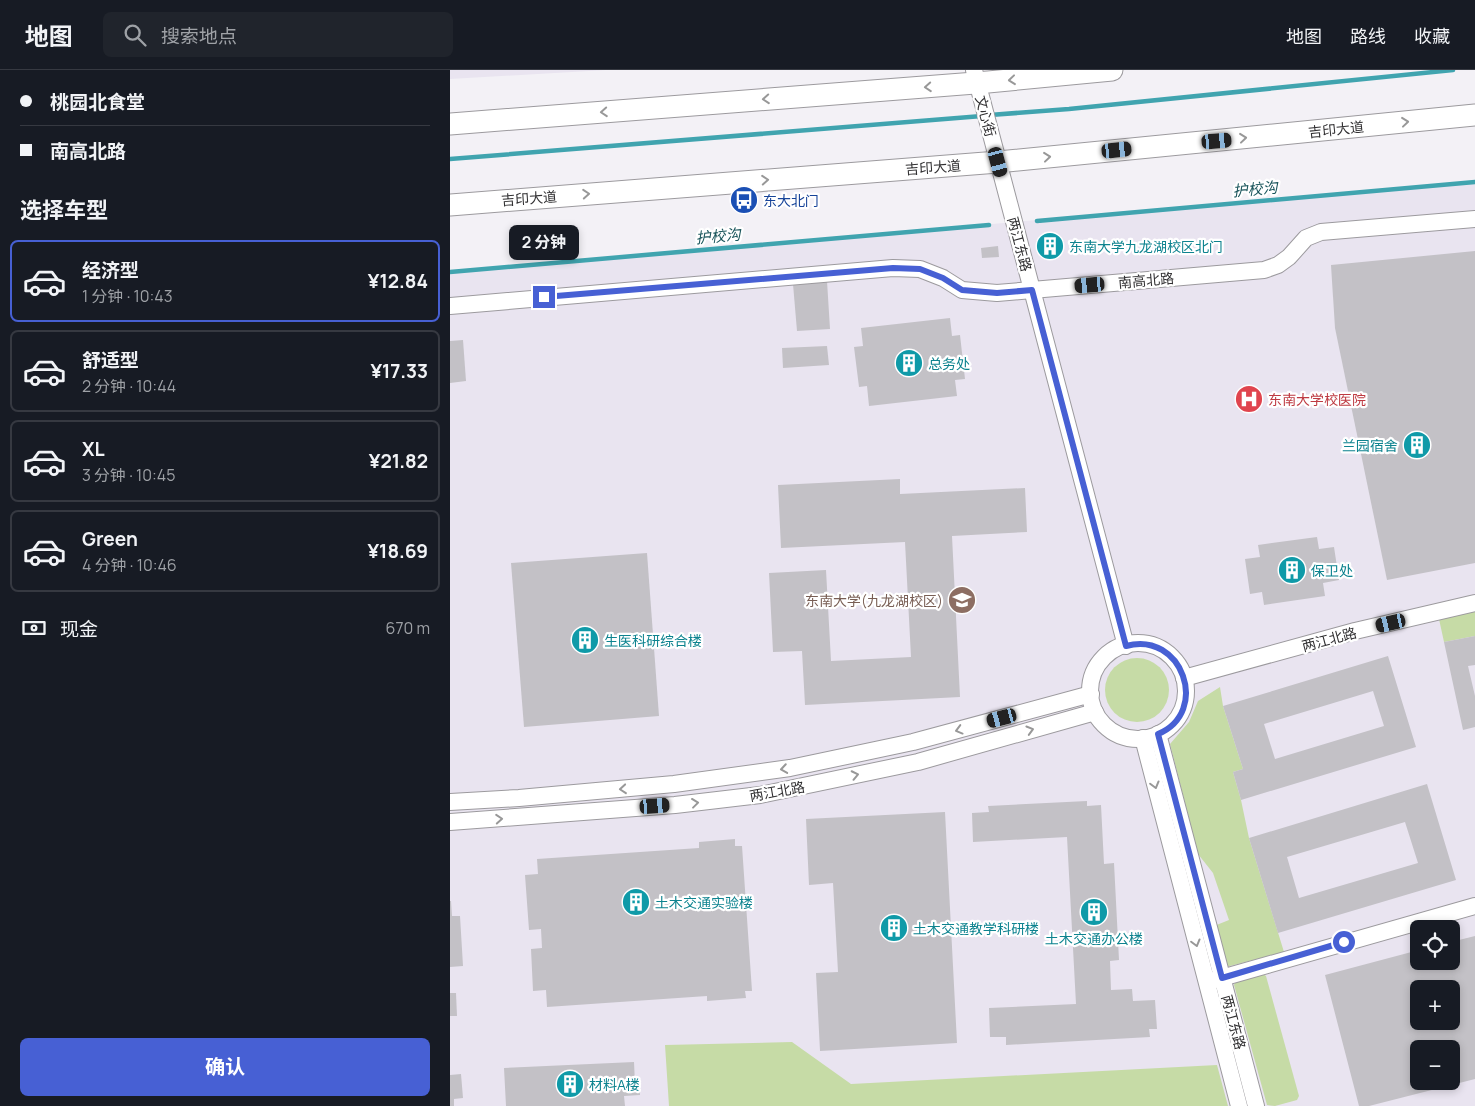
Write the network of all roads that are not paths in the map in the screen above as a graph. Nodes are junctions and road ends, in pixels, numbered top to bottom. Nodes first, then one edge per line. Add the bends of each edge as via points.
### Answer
1 (1112, 70) edge
2 (975, 77) edge
3 (1475, 115) edge
4 (450, 124) edge
5 (998, 162) junction
6 (450, 205) edge
7 (1475, 219) edge
8 (1032, 290) junction
9 (450, 306) edge
10 (1475, 603) edge
11 (1126, 646) junction
12 (1184, 678) junction
13 (1091, 694) junction
14 (1095, 712) junction
15 (1150, 736) junction
16 (450, 802) edge
17 (450, 822) edge
18 (1475, 906) edge
19 (1214, 980) junction
20 (1240, 1106) edge
21 (1256, 1106) edge

1 -> 2 main road
2 -> 4 main road
2 - 5 street, 文心街
5 -> 3 main road, 吉印大道
6 -> 5 main road, 吉印大道
5 - 8 street, 两江东路
7 - 8 street, 南高北路 via 1321,232 1306,238 1278,265 1264,270
8 - 9 street, 南高北路 via 997,293 962,290 920,269 893,268
8 - 11 street, 两江东路
10 - 12 street, 两江北路 via 1355,631
11 - 12 street via 1150,645 1165,652 1177,663
11 - 13 street via 1104,657 1095,671
12 - 15 street via 1186,693 1176,721 1165,731
13 - 14 street
13 -> 16 street, 两江北路 via 914,742 790,768 674,784
14 - 15 street via 1108,728 1121,736 1136,739
17 -> 14 street, 两江北路 via 675,805 760,795 918,762
15 - 19 street, 两江东路
18 - 19 street
19 - 20 street, 两江东路
19 - 21 street, 两江东路

